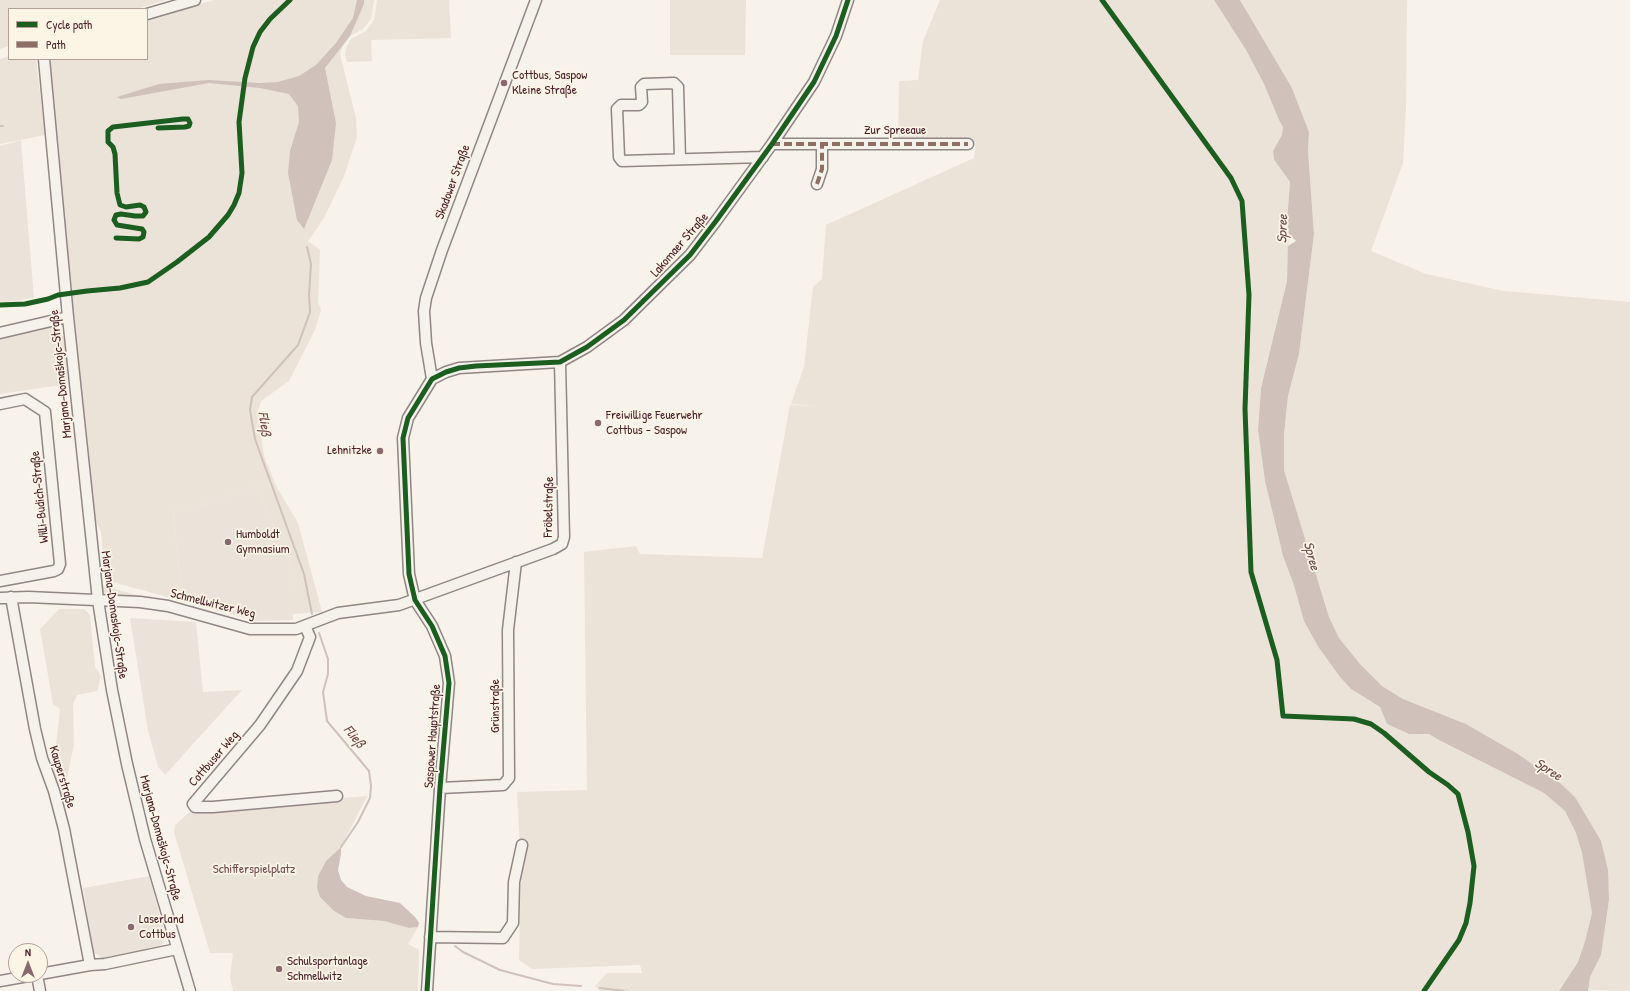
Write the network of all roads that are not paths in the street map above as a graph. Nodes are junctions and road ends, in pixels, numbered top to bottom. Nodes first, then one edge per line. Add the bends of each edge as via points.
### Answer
1 (195, 0) edge
2 (536, 0) edge
3 (848, 0) edge
4 (148, 14) edge
5 (44, 60) edge
6 (772, 144) junction
7 (968, 144) dead end
8 (822, 145) junction
9 (763, 158) junction
10 (680, 160) junction
11 (817, 184) dead end
12 (68, 317) junction
13 (0, 333) edge
14 (560, 362) junction
15 (432, 379) junction
16 (0, 404) edge
17 (91, 543) joint
18 (516, 562) junction
19 (0, 581) edge
20 (0, 598) edge
21 (11, 598) junction
22 (98, 600) junction
23 (415, 600) junction
24 (306, 626) junction
25 (112, 690) joint
26 (440, 788) junction
27 (337, 796) dead end
28 (522, 845) dead end
29 (430, 937) junction
30 (178, 949) junction
31 (90, 965) junction
32 (48, 973) edge
33 (190, 991) edge
34 (427, 991) edge

1 - 4 street
2 - 15 street, Skadower Straße via 426,298 426,343
3 - 6 street, Lakomaer Straße via 836,36 814,82
5 - 12 street, Marjana-Domaškojc-Straße
6 - 8 street, Zur Spreeaue
6 - 9 street, Lakomaer Straße
7 - 8 street, Zur Spreeaue
8 - 11 street via 822,169
9 - 10 street
9 - 14 street, Lakomaer Straße via 690,255 658,288 624,320 587,347
10 - 10 street via 622,161 619,157 617,109 621,105 639,105 642,102 644,84 674,83 678,87
12 - 13 street
12 - 17 street, Marjana-Domaškojc-Straße
14 - 15 street, Lakomaer Straße via 459,368
14 - 18 street, Fröbelstraße via 564,538 562,544 553,550
15 - 23 street, Saspower Hauptstraße via 408,418 403,438 409,574
16 - 19 street, Willi-Budich-Straße via 25,399 45,412 60,564 54,572
17 - 22 street, Marjana-Domaskojc-Straße
18 - 23 street, Fröbelstraße
18 - 26 street, Grünstraße via 508,630 509,778 503,785
20 - 21 street, Schmellwitzer Weg
21 - 22 street, Schmellwitzer Weg
21 - 31 street, Kauperstraße via 35,729 64,829
22 - 24 street, Schmellwitzer Weg via 156,604 250,629 296,629
22 - 25 street, Marjana-Domaskojc-Straße
23 - 24 street, Schmellwitzer Weg via 400,605 338,612
23 - 26 street, Saspower Hauptstraße via 432,626 445,656 449,683
24 - 27 street, Cottbuser Weg via 310,638 297,671 260,725 193,804 195,807 213,807
25 - 30 street, Marjana-Domaškojc-Straße via 145,839
26 - 29 street, Saspower Hauptstraße
28 - 29 street via 514,882 513,923 503,938
29 - 34 street, Saspower Hauptstraße
30 - 31 street
30 - 33 street, Marjana-Domaškojc-Straße
31 - 32 street

